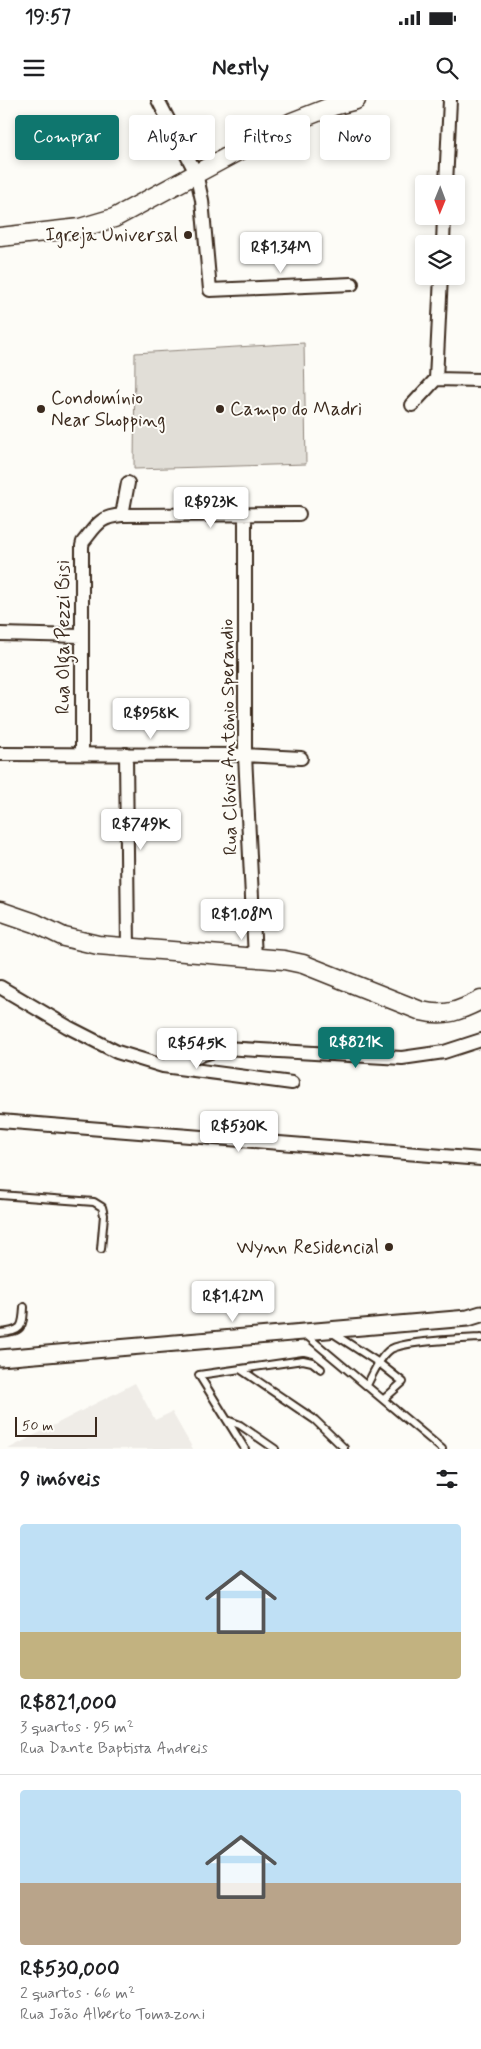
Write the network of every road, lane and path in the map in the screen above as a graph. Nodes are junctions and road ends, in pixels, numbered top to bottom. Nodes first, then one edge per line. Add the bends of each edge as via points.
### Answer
1 (158, 100) edge
2 (356, 100) edge
3 (450, 100) edge
4 (196, 173) junction
5 (446, 175) edge
6 (0, 237) edge
7 (352, 284) dead end
8 (441, 285) edge
9 (436, 379) junction
10 (481, 380) edge
11 (412, 405) dead end
12 (128, 483) dead end
13 (298, 514) dead end
14 (122, 515) junction
15 (245, 515) junction
16 (0, 634) edge
17 (81, 636) junction
18 (0, 754) edge
19 (82, 754) junction
20 (126, 754) junction
21 (245, 755) junction
22 (301, 758) dead end
23 (0, 911) edge
24 (128, 949) junction
25 (255, 958) junction
26 (0, 987) edge
27 (481, 1000) edge
28 (481, 1040) edge
29 (163, 1066) junction
30 (292, 1084) dead end
31 (0, 1121) edge
32 (481, 1159) edge
33 (0, 1196) edge
34 (101, 1249) dead end
35 (24, 1307) dead end
36 (477, 1318) edge
37 (328, 1330) junction
38 (0, 1332) edge
39 (303, 1332) junction
40 (481, 1338) edge
41 (0, 1358) edge
42 (379, 1363) junction
43 (240, 1369) junction
44 (321, 1370) dead end
45 (367, 1385) junction
46 (384, 1400) junction
47 (227, 1420) junction
48 (344, 1448) dead end
49 (245, 1449) edge
50 (275, 1449) edge
51 (442, 1449) edge

1 - 4 street
2 - 4 main road via 292,122
3 - 5 street
4 - 6 main road via 114,218 96,224
4 - 7 street via 202,200 210,290
8 - 9 street
9 - 10 street
9 - 11 street
12 - 14 street
13 - 15 street, Rua Olga Pezzi Bisi
14 - 15 street, Rua Olga Pezzi Bisi
14 - 17 street, Rua Olga Pezzi Bisi via 108,516 83,542
15 - 21 street, Rua Clóvis Antônio Sperandio
16 - 17 street
17 - 19 street, Rua Olga Pezzi Bisi
18 - 19 street
19 - 20 street
20 - 21 street
20 - 24 street
21 - 22 street
21 - 25 street, Rua Clóvis Antônio Sperandio
23 - 24 main road via 64,937
24 - 25 main road
25 - 27 main road via 304,964 437,1015 463,1009
26 - 29 street via 117,1052
28 - 29 street via 444,1052 402,1058 224,1048
29 - 30 street
31 - 32 street
33 - 34 lane via 94,1202 102,1207 104,1216
35 - 38 lane via 20,1328
36 - 37 street
37 - 39 street
37 - 42 lane
39 - 41 street
39 - 45 lane
40 - 42 lane via 401,1346 392,1349
42 - 45 lane
42 - 46 lane via 403,1382
43 - 44 lane via 303,1360 312,1362
43 - 47 lane via 199,1374
43 - 48 lane via 314,1420
45 - 46 lane
46 - 51 lane
47 - 49 lane
47 - 50 lane

